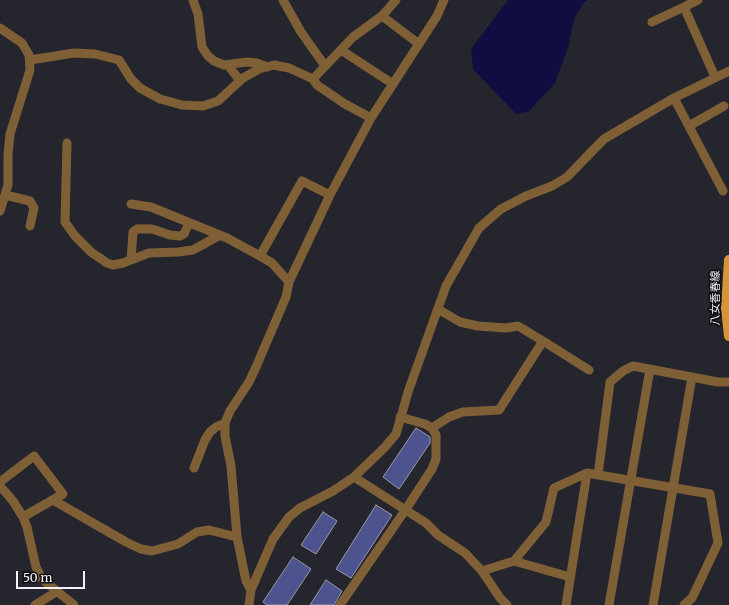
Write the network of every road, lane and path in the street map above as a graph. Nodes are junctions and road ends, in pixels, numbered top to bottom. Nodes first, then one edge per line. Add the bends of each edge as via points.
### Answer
1 (193, 0) edge
2 (283, 0) edge
3 (396, 0) edge
4 (444, 0) edge
5 (698, 0) edge
6 (684, 7) junction
7 (382, 16) junction
8 (652, 22) dead end
9 (0, 28) edge
10 (419, 44) junction
11 (341, 50) junction
12 (30, 60) junction
13 (228, 64) junction
14 (325, 66) junction
15 (267, 67) junction
16 (729, 71) edge
17 (716, 77) junction
18 (313, 79) junction
19 (240, 81) junction
20 (393, 84) junction
21 (674, 98) junction
22 (724, 106) dead end
23 (371, 118) junction
24 (689, 126) junction
25 (66, 143) dead end
26 (724, 191) dead end
27 (5, 195) junction
28 (330, 195) junction
29 (131, 204) dead end
30 (0, 211) edge
31 (189, 223) junction
32 (30, 226) dead end
33 (220, 235) junction
34 (260, 256) junction
35 (131, 260) junction
36 (729, 260) edge
37 (289, 282) junction
38 (438, 309) junction
39 (729, 336) edge
40 (543, 341) junction
41 (650, 369) junction
42 (589, 370) dead end
43 (692, 377) junction
44 (729, 382) edge
45 (400, 417) junction
46 (225, 423) junction
47 (432, 428) junction
48 (194, 468) dead end
49 (586, 472) junction
50 (598, 474) junction
51 (354, 477) junction
52 (631, 480) junction
53 (0, 482) edge
54 (0, 486) edge
55 (672, 488) junction
56 (53, 500) junction
57 (406, 509) junction
58 (23, 517) junction
59 (237, 538) junction
60 (514, 561) junction
61 (482, 571) junction
62 (570, 577) junction
63 (251, 590) junction
64 (56, 592) junction
65 (35, 605) edge
66 (74, 605) edge
67 (249, 605) edge
68 (340, 605) edge
69 (507, 605) edge
70 (566, 605) edge
71 (609, 605) edge
72 (653, 605) edge
73 (684, 605) edge

1 - 13 street via 198,14 202,46 214,61
2 - 14 street
3 - 7 street
4 - 10 street
5 - 6 street
6 - 8 street
6 - 17 street
7 - 10 street
7 - 11 street via 353,37
9 - 12 street via 22,44
10 - 20 street
11 - 14 street
11 - 20 street
12 - 19 street via 74,53 95,54 120,60 131,79 140,88 160,99 182,104 203,106 218,101
12 - 27 street via 30,70 10,134 8,185
13 - 15 street via 247,62
13 - 19 street
14 - 18 street
15 - 18 street via 289,68
15 - 19 street
16 - 17 street
17 - 21 street
18 - 23 street via 317,86
20 - 23 street
21 - 24 street
21 - 38 street via 604,139 567,178 501,209 479,228 446,286
22 - 24 street
23 - 28 street
24 - 26 street
25 - 35 street via 65,222 91,252 107,262 113,264
27 - 30 street
27 - 32 street via 30,201 34,208
28 - 34 street via 302,182
28 - 37 street
29 - 31 street via 150,207
31 - 33 street
31 - 35 street via 184,234 180,236 170,236 152,229 137,229 133,232
33 - 34 street
33 - 35 street via 193,250 149,253
34 - 37 street via 272,263
36 - 39 main road, 八女香春線 via 726,308
37 - 46 street via 286,297 256,367
38 - 40 street via 460,322 478,326 518,326
38 - 45 street
40 - 42 street
40 - 47 street via 499,410 462,412
41 - 43 street
41 - 50 street via 633,366 610,382
41 - 52 street
43 - 44 street
43 - 55 street
45 - 47 street
45 - 51 street via 396,434
46 - 48 street via 216,426 210,432
46 - 59 street
47 - 57 street via 436,435 436,459
49 - 50 street
49 - 60 street via 554,488 546,522
49 - 62 street
50 - 52 street
51 - 57 street
51 - 63 street via 289,517 273,539
52 - 55 street
52 - 71 street
53 - 56 street via 34,456 64,494
54 - 58 street via 14,501
55 - 72 street
55 - 73 street via 710,494 718,543 692,598
56 - 58 street
56 - 59 street via 141,549 152,551 178,544 197,532 209,530
57 - 61 street via 465,553
57 - 68 street
58 - 64 street via 36,567 42,579
59 - 63 street via 246,581
60 - 61 street
60 - 62 street
61 - 69 street
62 - 70 street
63 - 67 street
64 - 65 street
64 - 66 street

